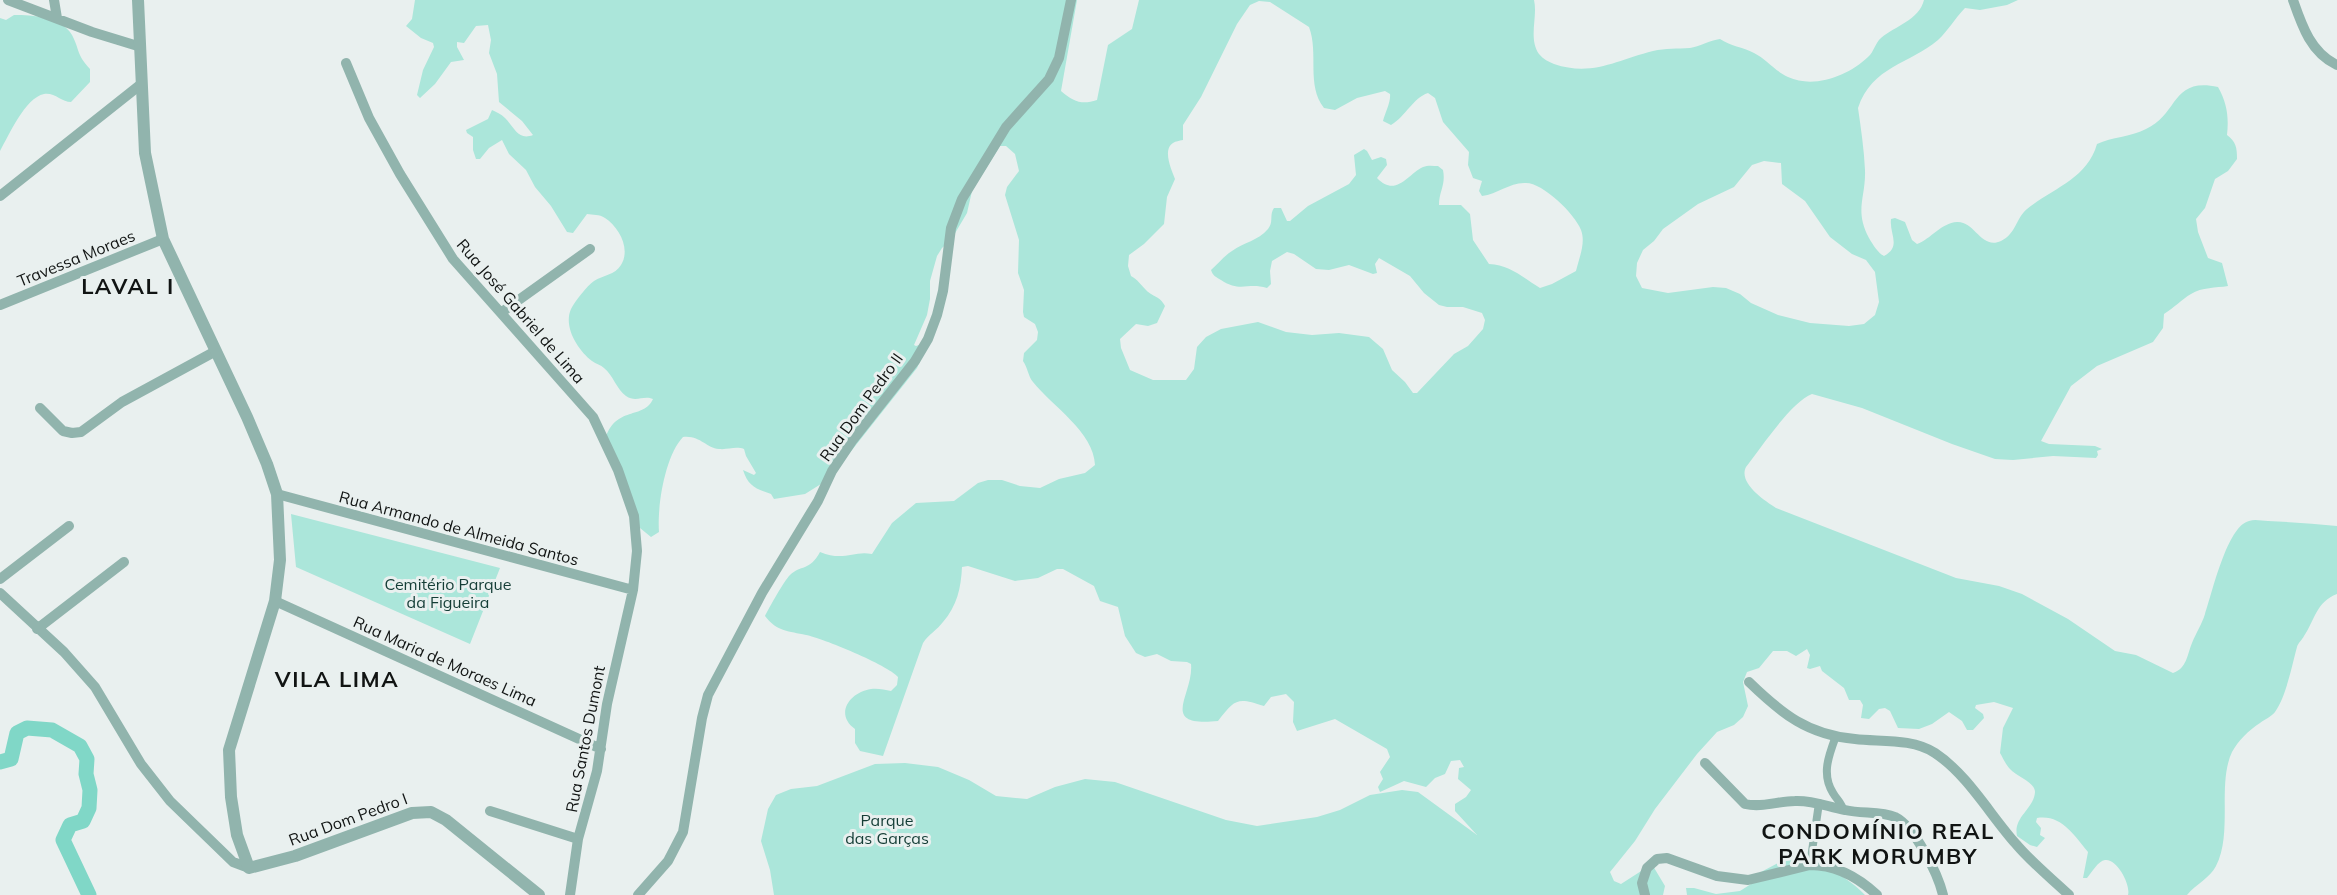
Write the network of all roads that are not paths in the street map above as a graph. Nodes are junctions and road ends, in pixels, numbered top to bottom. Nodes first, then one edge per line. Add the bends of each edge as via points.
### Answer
1 (8, 0) edge
2 (54, 0) edge
3 (138, 0) edge
4 (1071, 0) edge
5 (2293, 0) edge
6 (57, 18) junction
7 (141, 47) junction
8 (345, 63) dead end
9 (2337, 65) edge
10 (140, 85) junction
11 (0, 196) edge
12 (162, 239) junction
13 (590, 249) dead end
14 (0, 304) edge
15 (502, 312) junction
16 (214, 352) junction
17 (40, 408) dead end
18 (277, 494) junction
19 (69, 526) dead end
20 (124, 562) dead end
21 (0, 579) edge
22 (633, 590) junction
23 (0, 593) edge
24 (276, 601) junction
25 (37, 629) junction
26 (1749, 682) dead end
27 (1836, 736) junction
28 (601, 749) junction
29 (1705, 763) dead end
30 (1819, 803) junction
31 (490, 810) dead end
32 (1843, 810) junction
33 (578, 839) junction
34 (1810, 865) junction
35 (249, 868) junction
36 (539, 895) edge
37 (570, 895) edge
38 (638, 895) edge
39 (1645, 895) edge
40 (1877, 895) edge
41 (1942, 895) edge
42 (2069, 895) edge

1 - 6 street
2 - 6 street
3 - 7 street
4 - 38 street, Rua Dom Pedro II via 1059,58 1049,80 1006,127 962,199 951,228 943,291 928,339 832,471 708,695 683,832 668,861
5 - 9 street via 2311,43 2326,60
6 - 7 street
7 - 10 street
8 - 15 street, Rua José Gabriel de Lima via 369,118 447,250
10 - 11 street
10 - 12 street via 145,153
12 - 14 street, Travessa Moraes
12 - 16 street
13 - 15 street
15 - 22 street, Rua José Gabriel de Lima via 593,417 613,459 634,516 637,551
16 - 17 street via 122,402 81,432 63,430
16 - 18 street via 247,417
18 - 22 street, Rua Armando de Almeida Santos
18 - 24 street via 280,561
19 - 21 street
20 - 25 street
22 - 28 street, Rua Santos Dumont
23 - 25 street
24 - 28 street, Rua Maria de Moraes Lima
24 - 35 street via 230,750 237,835
25 - 35 street via 95,687 141,764 170,801 233,862
26 - 27 street via 1789,718 1821,734
27 - 32 street via 1826,769
27 - 42 street via 1890,740 1933,751 1965,781 2016,844
28 - 33 street, Rua Santos Dumont
29 - 30 street via 1745,804
30 - 32 street
30 - 34 street
31 - 33 street
32 - 41 street via 1894,817 1907,825
33 - 37 street, Rua Santos Dumont
34 - 39 street via 1748,880 1717,876 1667,858 1657,859 1647,868 1642,884
34 - 40 street via 1848,874
35 - 36 street, Rua Dom Pedro I via 422,811 446,820

